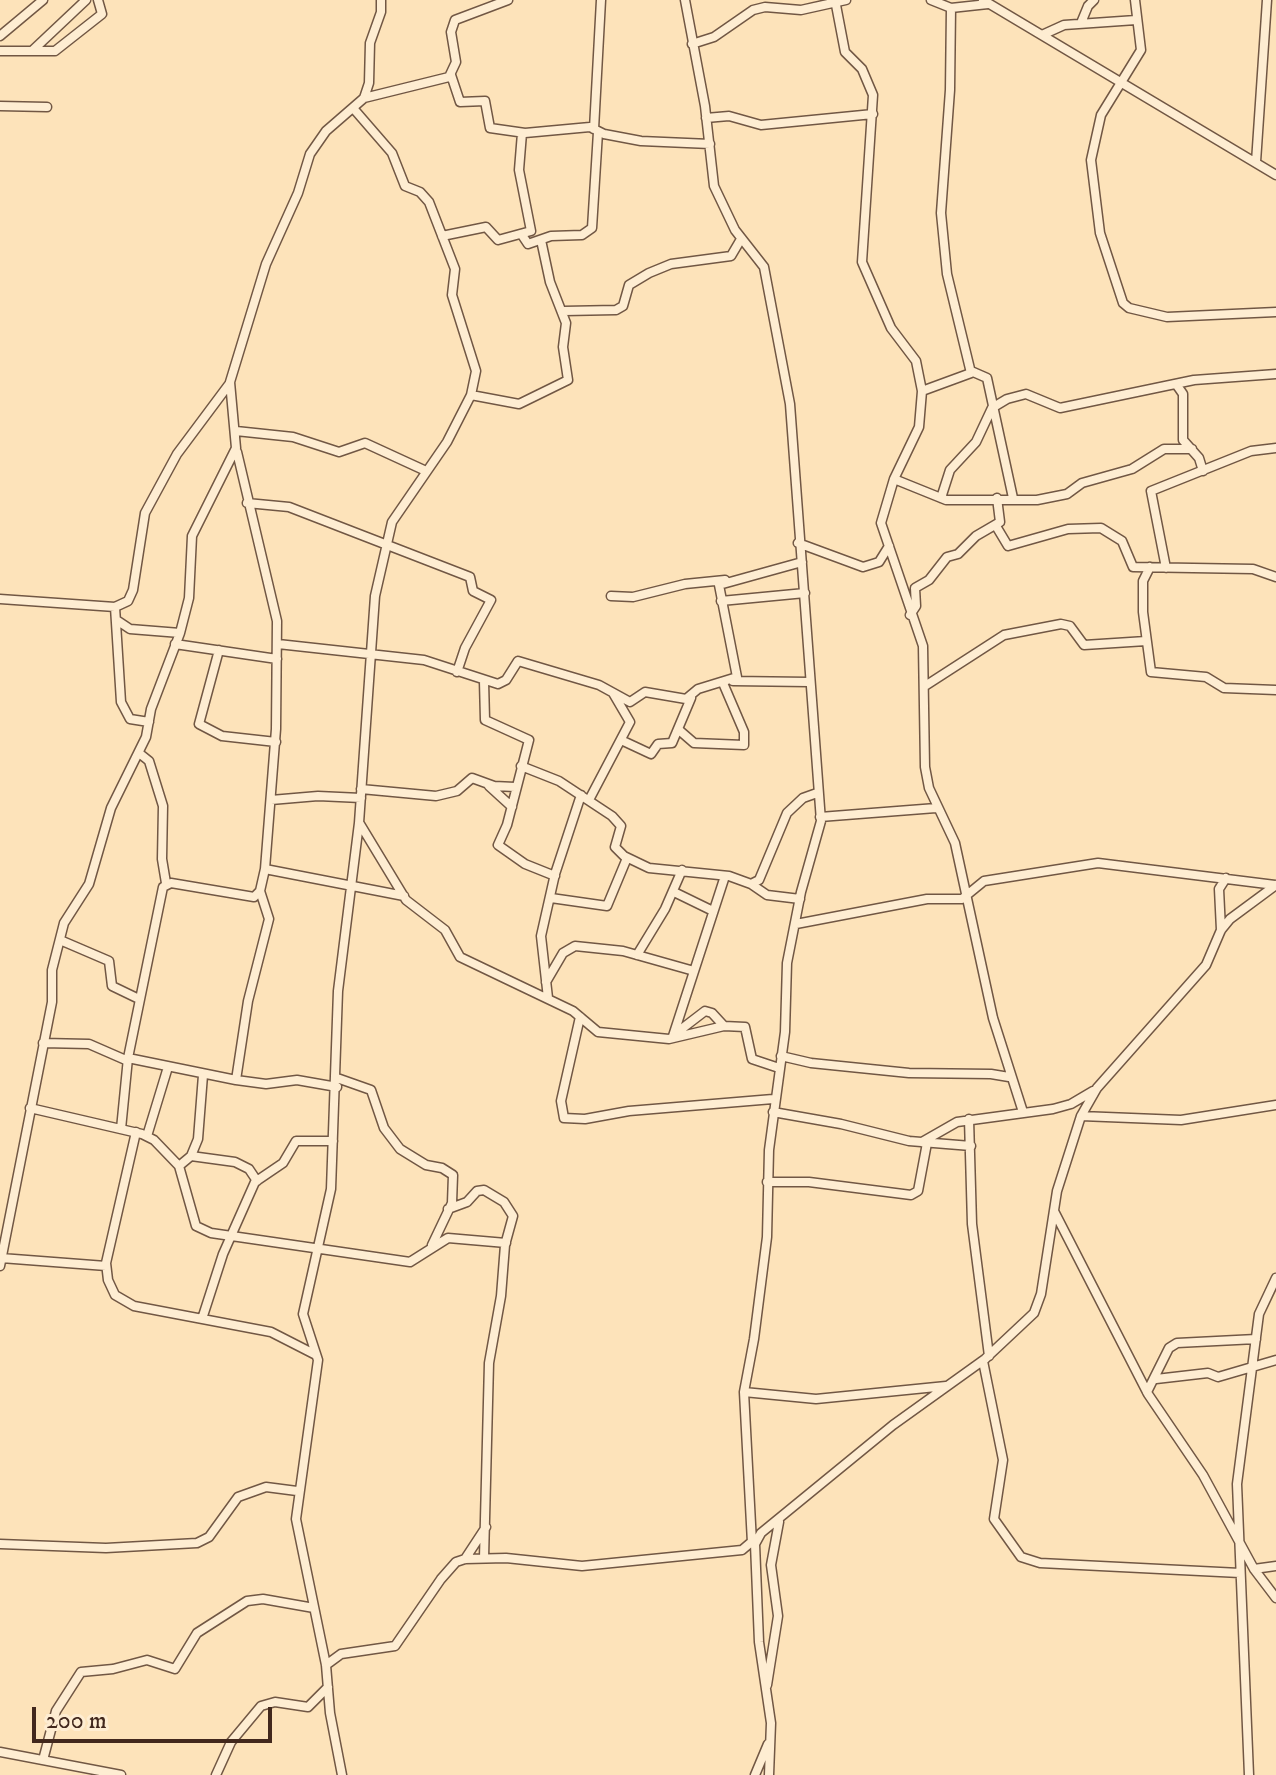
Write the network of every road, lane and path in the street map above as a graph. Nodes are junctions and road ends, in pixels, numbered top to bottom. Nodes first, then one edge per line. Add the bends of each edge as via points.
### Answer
1 (43, 0) edge
2 (86, 0) edge
3 (98, 0) edge
4 (381, 0) edge
5 (508, 0) edge
6 (601, 0) edge
7 (685, 0) edge
8 (846, 0) edge
9 (931, 0) edge
10 (1094, 0) edge
11 (1135, 0) edge
12 (1267, 0) edge
13 (987, 2) edge
14 (836, 5) junction
15 (951, 8) junction
16 (1136, 20) junction
17 (1081, 23) junction
18 (1042, 35) junction
19 (0, 36) edge
20 (692, 44) junction
21 (33, 50) junction
22 (0, 51) edge
23 (451, 75) junction
24 (1119, 83) junction
25 (364, 98) junction
26 (0, 106) edge
27 (47, 107) dead end
28 (353, 108) junction
29 (873, 114) junction
30 (706, 118) junction
31 (596, 130) junction
32 (522, 133) junction
33 (710, 144) junction
34 (1256, 162) junction
35 (1276, 175) edge
36 (522, 235) junction
37 (442, 236) junction
38 (741, 239) junction
39 (541, 240) junction
40 (564, 311) junction
41 (1276, 312) edge
42 (971, 371) junction
43 (1276, 374) edge
44 (230, 382) junction
45 (1176, 384) junction
46 (922, 391) junction
47 (471, 395) junction
48 (992, 408) junction
49 (236, 431) junction
50 (236, 448) junction
51 (1276, 448) edge
52 (1192, 449) junction
53 (426, 471) junction
54 (1203, 471) junction
55 (894, 479) junction
56 (941, 498) junction
57 (997, 498) junction
58 (1013, 498) junction
59 (247, 503) junction
60 (996, 526) junction
61 (798, 543) junction
62 (386, 544) junction
63 (889, 546) junction
64 (802, 562) junction
65 (1150, 567) junction
66 (1166, 568) junction
67 (1276, 577) edge
68 (730, 579) junction
69 (805, 593) junction
70 (611, 596) dead end
71 (0, 599) edge
72 (721, 601) junction
73 (115, 607) junction
74 (910, 615) junction
75 (118, 621) junction
76 (180, 633) junction
77 (1146, 641) junction
78 (175, 644) junction
79 (278, 644) junction
80 (219, 650) junction
81 (372, 652) junction
82 (277, 659) junction
83 (457, 672) junction
84 (484, 681) junction
85 (728, 682) junction
86 (809, 682) junction
87 (925, 686) junction
88 (1276, 690) edge
89 (612, 692) junction
90 (691, 698) junction
91 (149, 722) junction
92 (679, 730) junction
93 (621, 740) junction
94 (276, 742) junction
95 (139, 753) junction
96 (521, 766) junction
97 (485, 782) junction
98 (515, 787) junction
99 (361, 793) junction
100 (817, 793) junction
101 (585, 798) junction
102 (271, 800) junction
103 (512, 807) junction
104 (936, 808) junction
105 (820, 817) junction
106 (359, 823) junction
107 (627, 858) junction
108 (265, 869) junction
109 (682, 870) junction
110 (555, 876) junction
111 (725, 876) junction
112 (1226, 878) junction
113 (166, 883) junction
114 (751, 884) junction
115 (1276, 885) edge
116 (349, 886) junction
117 (260, 891) junction
118 (674, 892) junction
119 (968, 895) junction
120 (404, 896) junction
121 (551, 898) junction
122 (800, 899) junction
123 (713, 911) junction
124 (796, 924) junction
125 (1221, 930) junction
126 (60, 940) junction
127 (637, 955) junction
128 (694, 971) junction
129 (546, 982) junction
130 (548, 998) junction
131 (139, 999) junction
132 (580, 1017) junction
133 (724, 1026) junction
134 (671, 1038) junction
135 (43, 1043) junction
136 (781, 1056) junction
137 (128, 1060) junction
138 (168, 1067) junction
139 (779, 1068) junction
140 (203, 1075) junction
141 (1009, 1077) junction
142 (236, 1080) junction
143 (337, 1082) junction
144 (1097, 1088) junction
145 (773, 1099) junction
146 (1276, 1105) edge
147 (30, 1108) junction
148 (773, 1112) junction
149 (1023, 1112) junction
150 (1081, 1116) junction
151 (969, 1119) junction
152 (121, 1129) junction
153 (136, 1132) junction
154 (147, 1136) junction
155 (333, 1141) junction
156 (925, 1143) junction
157 (971, 1146) junction
158 (191, 1156) junction
159 (179, 1166) junction
160 (257, 1181) junction
161 (767, 1182) junction
162 (448, 1209) junction
163 (1054, 1210) junction
164 (230, 1238) junction
165 (506, 1243) junction
166 (320, 1247) junction
167 (431, 1247) junction
168 (1, 1258) edge
169 (0, 1266) edge
170 (106, 1266) junction
171 (1276, 1278) edge
172 (202, 1319) junction
173 (1256, 1339) junction
174 (317, 1355) junction
175 (986, 1359) junction
176 (1276, 1360) edge
177 (1254, 1364) junction
178 (1156, 1379) junction
179 (947, 1386) junction
180 (744, 1392) junction
181 (1147, 1392) junction
182 (297, 1491) junction
183 (782, 1517) junction
184 (486, 1527) junction
185 (761, 1533) junction
186 (1239, 1537) junction
187 (752, 1543) junction
188 (0, 1544) edge
189 (484, 1558) junction
190 (465, 1559) junction
191 (1276, 1566) edge
192 (1254, 1569) junction
193 (1240, 1573) junction
194 (1276, 1598) edge
195 (314, 1608) junction
196 (326, 1665) junction
197 (328, 1687) junction
198 (765, 1689) junction
199 (770, 1740) junction
200 (0, 1752) edge
201 (43, 1760) junction
202 (66, 1764) junction
203 (64, 1775) edge
204 (121, 1775) edge
205 (216, 1775) edge
206 (342, 1775) edge
207 (755, 1775) edge
208 (769, 1775) edge
209 (1249, 1775) edge

1 - 19 street
2 - 21 street
3 - 21 street via 102,14 69,41 53,52
4 - 25 street
5 - 23 street via 455,20 451,32 456,62
6 - 31 street
7 - 20 street
8 - 14 street
9 - 15 street
10 - 17 street
11 - 16 street
12 - 34 street
13 - 15 street
13 - 18 street
14 - 20 street via 753,10 714,37
14 - 29 street via 841,44 872,89
15 - 42 street via 941,213 947,274
16 - 17 street
16 - 24 street via 1141,50
17 - 18 street
18 - 24 street
20 - 30 street
21 - 22 street
23 - 25 street
23 - 32 street via 460,102 485,101 488,128
24 - 34 street
24 - 41 street via 1096,128 1091,174 1104,249 1124,305 1167,317
25 - 28 street
26 - 27 street
28 - 37 street via 392,153 405,186 429,202
28 - 44 street via 326,131 310,154 273,245
29 - 30 street via 763,125 729,116
29 - 46 street via 862,262 891,328 916,361
30 - 33 street
31 - 32 street
31 - 33 street via 641,141
31 - 39 street via 592,228 582,235
32 - 36 street via 519,170 532,229
33 - 38 street via 720,204
34 - 35 street
36 - 37 street via 498,240 486,227
36 - 39 street via 526,244
37 - 47 street via 455,269 452,295 475,365
38 - 40 street via 731,256 671,264 649,273 629,285 623,306 616,310
38 - 61 street via 764,267 779,337 790,404
39 - 40 street via 550,282
40 - 47 street via 566,382 519,404
42 - 46 street
42 - 48 street via 987,378
43 - 45 street
44 - 49 street
44 - 73 street via 177,454 145,513 133,590 128,601
45 - 48 street via 1060,408 1026,394
45 - 52 street via 1183,394 1183,440
46 - 55 street via 919,427
47 - 53 street
48 - 56 street via 976,442 950,470
48 - 58 street
49 - 50 street
49 - 53 street via 293,437 339,452 365,443
50 - 59 street
50 - 76 street via 192,536 189,598
51 - 54 street via 1251,451
52 - 54 street
52 - 58 street via 1164,449 1132,469 1082,483 1067,494
53 - 62 street via 392,522
54 - 66 street via 1151,491
55 - 56 street
55 - 63 street via 881,518
56 - 57 street
57 - 58 street
57 - 60 street via 1001,517
59 - 62 street via 289,507
59 - 79 street via 274,603
60 - 65 street via 1010,546 1068,529 1101,528 1125,546 1130,566
60 - 74 street via 976,536 915,588 916,606
61 - 63 street via 863,567 879,562
61 - 64 street
62 - 81 street via 375,596
62 - 83 street via 470,577 472,590 491,600
63 - 74 street
64 - 68 street
64 - 69 street
65 - 66 street
65 - 77 street via 1143,581
66 - 67 street via 1253,569
68 - 70 street via 633,597
68 - 72 street via 718,586
69 - 72 street
69 - 86 street
71 - 73 street
72 - 85 street via 738,673
73 - 75 street
74 - 87 street via 923,646
75 - 76 street via 130,629
75 - 91 street via 121,702 130,719
76 - 78 street
77 - 87 street via 1084,645 1070,626 1061,624 1004,635
77 - 88 street via 1153,673 1206,677 1224,688
78 - 80 street
78 - 91 street
79 - 81 street
79 - 82 street
80 - 82 street
80 - 94 street via 199,724 222,736
81 - 83 street via 424,660
81 - 99 street
82 - 94 street
83 - 84 street
84 - 89 street via 504,682 518,661
84 - 96 street via 485,720 529,739
85 - 86 street
85 - 90 street via 698,689
85 - 92 street via 744,745 694,743
86 - 100 street
87 - 104 street via 925,767
89 - 90 street via 630,702 645,692
89 - 93 street via 630,720
90 - 92 street
91 - 95 street
92 - 93 street via 672,743 660,743 651,754
93 - 101 street
94 - 102 street
95 - 113 street via 149,761 163,806
95 - 126 street via 113,802 89,884 64,923
96 - 98 street
96 - 101 street
97 - 98 street
97 - 99 street via 470,778 457,791 436,796
97 - 103 street
98 - 103 street
99 - 102 street
99 - 106 street
100 - 105 street
100 - 114 street via 787,813 759,880
101 - 107 street via 620,824 615,847
101 - 110 street
102 - 108 street
103 - 110 street via 498,845
104 - 105 street
104 - 119 street via 955,843
105 - 122 street
106 - 116 street
106 - 120 street
107 - 109 street via 649,868
107 - 121 street via 607,906
108 - 116 street
108 - 117 street
109 - 111 street
109 - 118 street
110 - 121 street
111 - 114 street
111 - 123 street
112 - 115 street
112 - 119 street via 1098,863 984,881
112 - 125 street via 1219,889
113 - 117 street via 250,898
113 - 131 street
114 - 122 street via 767,895
115 - 125 street via 1252,899
116 - 120 street
116 - 143 street via 338,991
117 - 142 street via 269,919 248,1001
118 - 123 street
118 - 127 street
119 - 124 street
119 - 141 street
120 - 130 street via 445,930 460,957
121 - 129 street via 540,947
122 - 124 street
123 - 128 street
124 - 136 street via 787,963
125 - 144 street via 1206,965
126 - 131 street via 109,961 112,986
126 - 135 street
127 - 128 street
127 - 129 street via 575,946 563,953
128 - 134 street
129 - 130 street
130 - 132 street
131 - 137 street
132 - 134 street via 598,1032
132 - 145 street via 561,1101 564,1118
133 - 134 street
133 - 134 street via 712,1013 702,1012
133 - 139 street via 745,1027 752,1059
135 - 137 street via 89,1044
135 - 147 street
136 - 139 street
136 - 141 street via 909,1073
137 - 138 street
137 - 152 street
138 - 140 street
138 - 154 street
139 - 145 street
140 - 142 street
140 - 158 street via 200,1128
141 - 149 street
142 - 143 street
143 - 155 street
143 - 162 street via 373,1091 384,1128 400,1149 451,1173 453,1200
144 - 149 street via 1071,1104
144 - 150 street
145 - 148 street
146 - 150 street via 1181,1120
147 - 152 street
147 - 168 street
148 - 156 street
148 - 161 street
149 - 151 street
150 - 163 street
151 - 156 street
151 - 157 street
152 - 153 street
153 - 154 street
153 - 170 street
154 - 159 street
155 - 160 street via 296,1141 283,1163
155 - 166 street
156 - 157 street
156 - 161 street via 918,1191 911,1195
157 - 175 street via 972,1224
158 - 159 street
158 - 160 street via 235,1162
159 - 164 street via 196,1226
160 - 164 street
161 - 180 street via 767,1237
162 - 165 street via 480,1190 493,1193 513,1216
162 - 167 street
163 - 175 street via 1039,1303
163 - 181 street
164 - 166 street
164 - 172 street
165 - 167 street via 448,1238
165 - 184 street via 489,1363
166 - 167 street via 410,1262
166 - 174 street via 303,1323
168 - 169 street
168 - 170 street
170 - 172 street via 111,1288 122,1301
171 - 173 street via 1261,1305
172 - 174 street via 271,1332
173 - 177 street
173 - 178 street via 1177,1343 1169,1348
174 - 182 street
175 - 179 street
175 - 193 street via 1003,1460 995,1522 1021,1557 1040,1563
176 - 177 street
177 - 178 street via 1218,1377 1204,1373
177 - 186 street via 1239,1450
178 - 181 street
179 - 180 street via 816,1399
179 - 183 street
180 - 187 street
181 - 186 street
182 - 188 street via 266,1487 238,1497 209,1537 189,1544
182 - 195 street via 298,1534
183 - 185 street
183 - 198 street via 772,1552 778,1616
184 - 189 street
184 - 190 street
185 - 187 street
185 - 198 street via 753,1553
186 - 192 street
186 - 193 street
187 - 189 street via 742,1550 582,1566
189 - 190 street
190 - 196 street via 441,1579 395,1646 346,1653
191 - 192 street
192 - 194 street
193 - 209 street
195 - 196 street
195 - 201 street via 263,1599 239,1603 194,1635 175,1669 147,1660 81,1672 56,1711
196 - 197 street
197 - 205 street via 308,1707 275,1702 261,1706 231,1742
197 - 206 street
198 - 199 street
199 - 207 street
199 - 208 street
200 - 201 street
201 - 202 street
202 - 203 street
202 - 204 street

